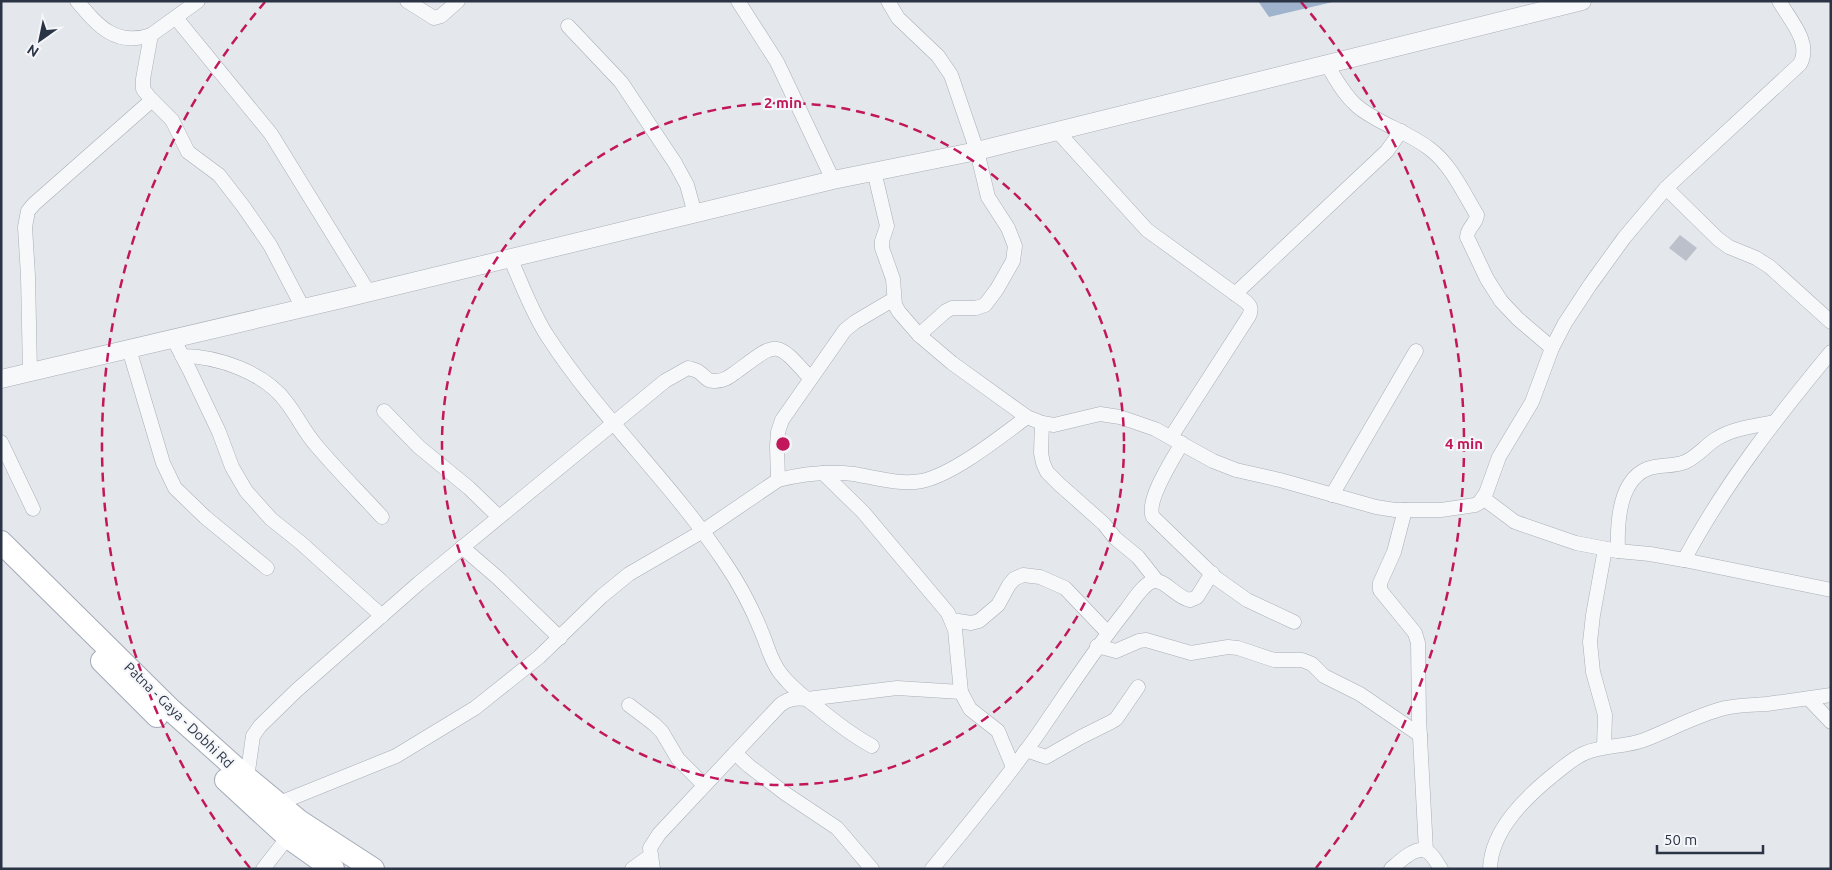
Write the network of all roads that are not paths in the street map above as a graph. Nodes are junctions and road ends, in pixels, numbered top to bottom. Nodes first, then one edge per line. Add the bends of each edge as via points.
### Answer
1 (77, 1) edge
2 (198, 1) edge
3 (407, 1) edge
4 (458, 1) edge
5 (738, 1) edge
6 (888, 1) edge
7 (1582, 1) edge
8 (1779, 1) edge
9 (176, 18) junction
10 (568, 26) dead end
11 (151, 35) junction
12 (1327, 65) junction
13 (152, 100) junction
14 (1057, 131) junction
15 (1401, 131) junction
16 (978, 151) junction
17 (874, 171) junction
18 (834, 180) junction
19 (1666, 188) junction
20 (695, 214) junction
21 (510, 258) junction
22 (369, 293) junction
23 (1235, 294) junction
24 (894, 299) junction
25 (303, 308) junction
26 (1831, 322) edge
27 (919, 335) junction
28 (173, 338) junction
29 (1552, 348) junction
30 (129, 349) junction
31 (1416, 351) dead end
32 (1831, 352) edge
33 (182, 356) junction
34 (30, 372) junction
35 (810, 378) junction
36 (1, 379) edge
37 (384, 411) dead end
38 (1027, 417) junction
39 (1774, 422) junction
40 (615, 423) junction
41 (1042, 423) junction
42 (1176, 440) junction
43 (1, 442) edge
44 (822, 473) junction
45 (778, 480) junction
46 (1332, 495) junction
47 (1483, 498) junction
48 (33, 509) dead end
49 (1405, 510) junction
50 (382, 517) dead end
51 (499, 517) junction
52 (703, 531) junction
53 (1, 542) edge
54 (462, 547) junction
55 (1611, 550) junction
56 (1684, 560) junction
57 (1, 561) edge
58 (267, 568) dead end
59 (1212, 573) junction
60 (1157, 581) junction
61 (1831, 590) edge
62 (382, 616) junction
63 (952, 620) junction
64 (1294, 622) dead end
65 (1107, 632) junction
66 (560, 638) junction
67 (1097, 646) junction
68 (1138, 687) dead end
69 (961, 692) junction
70 (1831, 695) edge
71 (1809, 698) junction
72 (807, 699) junction
73 (629, 704) dead end
74 (1831, 722) edge
75 (1420, 735) junction
76 (872, 746) dead end
77 (1604, 747) junction
78 (1026, 750) junction
79 (735, 753) junction
80 (1013, 767) junction
81 (247, 778) junction
82 (704, 785) junction
83 (277, 804) junction
84 (288, 837) junction
85 (1426, 851) junction
86 (652, 862) edge
87 (263, 869) edge
88 (333, 869) edge
89 (373, 869) edge
90 (632, 869) edge
91 (872, 869) edge
92 (932, 869) edge
93 (1392, 869) edge
94 (1441, 869) edge
95 (1490, 869) edge

1 - 11 street via 100,27 118,37
2 - 9 street
3 - 4 street via 434,18
5 - 18 street via 777,62
6 - 16 street via 898,18 946,66
7 - 12 street
8 - 19 street via 1804,46 1800,64
9 - 11 street
9 - 22 street via 271,134
10 - 20 street via 621,82 682,174
11 - 13 street via 143,89
12 - 14 street
12 - 15 street via 1356,105
13 - 25 street via 172,120 188,152 219,175 243,206 270,246
13 - 34 street via 28,211 25,227
14 - 16 street
14 - 23 street via 1147,230
15 - 23 street via 1387,151
15 - 29 street via 1431,150 1452,172 1477,216 1467,236 1494,290 1518,319
16 - 17 street
16 - 27 street via 988,197 1013,237 1013,261 985,305 952,308
17 - 18 street
17 - 24 street via 887,226 882,248 893,279
18 - 20 street
19 - 26 street via 1718,239 1770,267
19 - 29 street via 1590,285
20 - 21 street
21 - 22 street
21 - 40 street via 546,335
22 - 25 street
23 - 42 street via 1248,304 1251,311
24 - 27 street via 899,312
24 - 35 street via 845,330
25 - 28 street
27 - 38 street via 980,385
28 - 30 street
28 - 33 street
29 - 47 street via 1532,402 1504,447
30 - 34 street
30 - 58 street via 163,463 175,488
31 - 46 street
32 - 39 street
33 - 50 street via 220,362 250,373 271,387 288,403 315,443
33 - 62 street via 246,491 271,519
34 - 36 street
35 - 40 street via 788,354 773,348 722,381 713,382 688,368 665,381
35 - 45 street via 786,413 778,432
37 - 51 street via 419,447
38 - 41 street
38 - 44 street via 962,462 924,480 906,482
39 - 55 street via 1725,434 1684,463 1646,469 1632,482 1624,496
39 - 56 street
40 - 51 street
40 - 52 street
41 - 42 street via 1054,425 1108,414
41 - 60 street via 1041,453 1047,472 1138,557
42 - 46 street via 1225,466
42 - 59 street via 1151,505 1151,513
43 - 48 street
44 - 45 street
44 - 63 street via 863,512
45 - 52 street
46 - 49 street
47 - 49 street via 1475,505 1441,510
47 - 55 street via 1525,527
49 - 75 street via 1380,590 1414,633 1418,643
51 - 54 street
52 - 66 street via 629,574
52 - 72 street via 740,586 774,665 785,680
53 - 81 main road, Patna - Gaya - Dobhi Rd via 171,710
54 - 62 street
54 - 66 street
55 - 56 street
55 - 77 street via 1593,615 1590,642 1593,672 1605,715
56 - 61 street
57 - 84 main road, Patna - Gaya - Dobhi Rd via 129,690
59 - 60 street via 1197,596 1190,600
59 - 64 street via 1247,600
60 - 65 street via 1142,590
62 - 81 street via 260,726 253,736
63 - 65 street via 979,621 998,605 1014,579 1023,575 1065,588
63 - 69 street
65 - 67 street
66 - 83 street via 488,699 428,738 382,763
67 - 75 street via 1116,650 1146,640 1191,653 1228,647 1274,660 1302,660
67 - 78 street
68 - 78 street via 1111,722 1046,757
69 - 72 street via 897,688
69 - 80 street via 970,709 998,731
70 - 71 street
71 - 74 street
71 - 77 street via 1728,708 1696,717 1642,740
72 - 76 street via 850,734
72 - 79 street via 786,700
73 - 82 street via 658,728 678,759
75 - 85 street
77 - 95 street via 1574,759 1528,798 1499,837
78 - 80 street
79 - 82 street
79 - 91 street via 786,794 837,828
80 - 92 street
81 - 83 main road, Patna - Gaya - Dobhi Rd
82 - 86 street via 658,834 650,848
83 - 89 main road, Patna - Gaya - Dobhi Rd
84 - 87 street
84 - 88 main road, Patna - Gaya - Dobhi Rd
85 - 93 street via 1414,853
85 - 94 street
86 - 90 street

